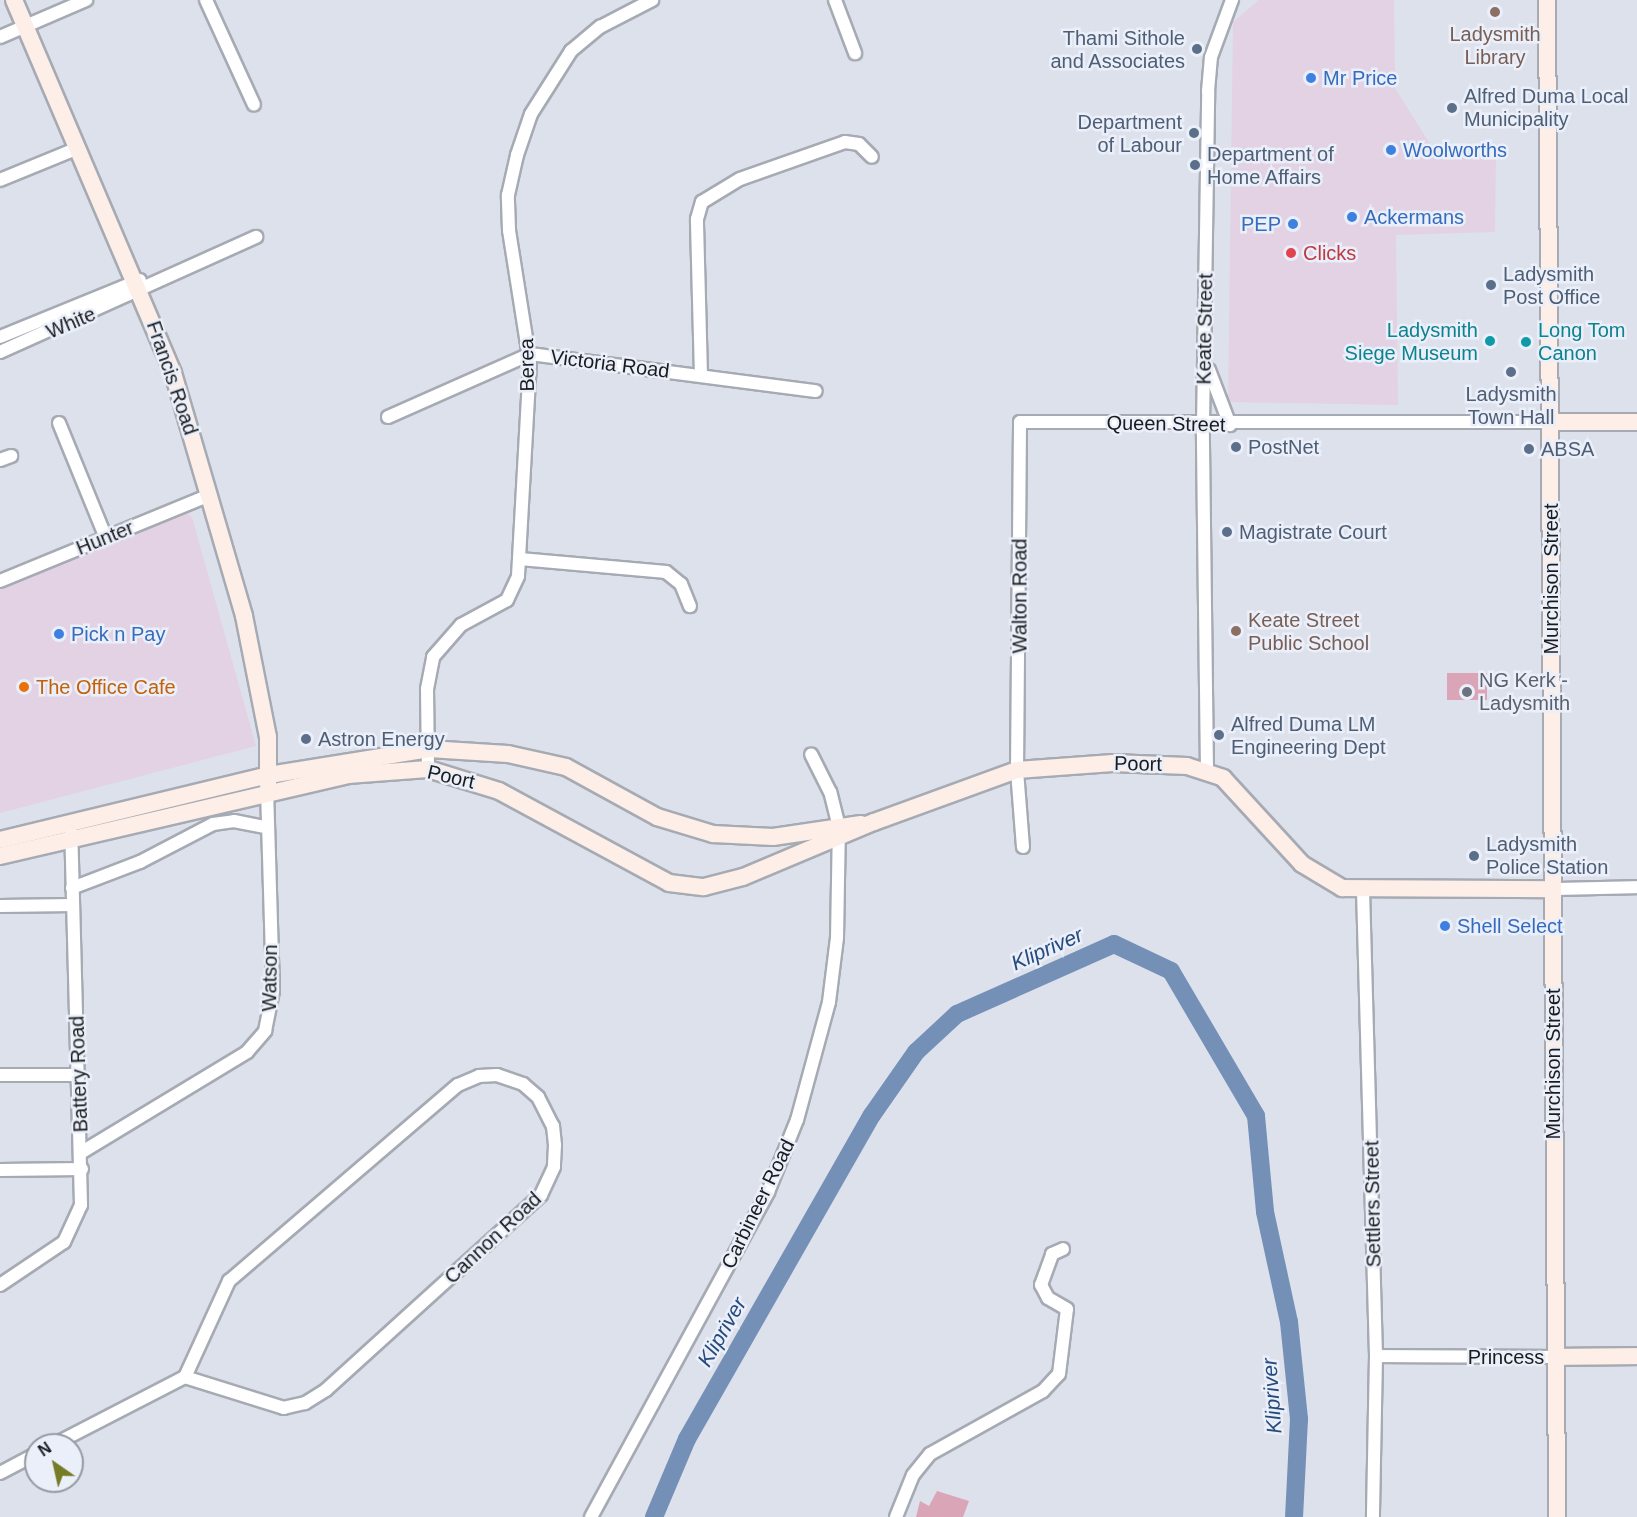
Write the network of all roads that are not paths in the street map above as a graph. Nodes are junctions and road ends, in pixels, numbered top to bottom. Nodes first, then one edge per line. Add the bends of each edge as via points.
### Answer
1 (14, 0) edge
2 (86, 0) edge
3 (206, 0) edge
4 (652, 0) edge
5 (835, 0) edge
6 (1232, 0) edge
7 (1547, 0) edge
8 (25, 26) junction
9 (0, 37) edge
10 (855, 53) dead end
11 (254, 105) dead end
12 (78, 147) junction
13 (872, 157) dead end
14 (0, 180) edge
15 (256, 237) dead end
16 (139, 286) junction
17 (0, 337) edge
18 (0, 352) edge
19 (530, 354) junction
20 (1205, 354) junction
21 (701, 375) junction
22 (816, 392) dead end
23 (388, 417) dead end
24 (1020, 422) joint
25 (1550, 422) junction
26 (1637, 422) edge
27 (59, 423) dead end
28 (1203, 425) junction
29 (1230, 425) junction
30 (210, 495) junction
31 (106, 538) junction
32 (520, 559) junction
33 (0, 582) edge
34 (690, 606) dead end
35 (429, 749) junction
36 (811, 754) dead end
37 (428, 769) junction
38 (1017, 770) junction
39 (1207, 771) junction
40 (269, 775) junction
41 (267, 793) junction
42 (266, 826) junction
43 (71, 832) junction
44 (839, 833) junction
45 (0, 840) edge
46 (1023, 848) dead end
47 (0, 856) edge
48 (1637, 887) edge
49 (72, 888) junction
50 (1364, 890) junction
51 (1552, 890) junction
52 (73, 905) junction
53 (0, 906) edge
54 (0, 1075) edge
55 (79, 1075) junction
56 (82, 1152) junction
57 (82, 1169) junction
58 (0, 1170) edge
59 (1063, 1249) dead end
60 (0, 1285) edge
61 (1376, 1356) junction
62 (1637, 1356) edge
63 (1555, 1357) junction
64 (185, 1377) junction
65 (76, 1433) edge
66 (24, 1460) edge
67 (0, 1473) edge
68 (591, 1517) edge
69 (896, 1517) edge
70 (1373, 1517) edge
71 (1557, 1517) edge

1 - 8 street, Francis Road
2 - 8 street
3 - 11 street
4 - 19 street, Berea via 600,27 571,51 550,78 523,137 511,176 508,213
5 - 10 street
6 - 20 street, Keate Street via 1211,57 1208,91
7 - 25 street, Murchison Street
8 - 9 street
8 - 12 street, Francis Road
12 - 14 street
12 - 16 street, Francis Road
13 - 21 street via 859,144 845,142 740,179 702,202 697,219
15 - 16 street
16 - 17 street, White
16 - 18 street, White
16 - 30 street, Francis Road via 173,373
19 - 21 street, Victoria Road
19 - 23 street, Victoria Road
19 - 32 street, Berea
20 - 28 street, Keate Street
20 - 29 street via 1216,398
21 - 22 street, Victoria Road
24 - 28 street, Queen Street
24 - 38 street, Walton Road
25 - 26 street, Queen Street
25 - 29 street, Queen Street
25 - 51 street, Murchison Street
27 - 31 street
28 - 29 street, Queen Street
28 - 39 street, Keate Street
30 - 31 street, Hunter
30 - 40 street, Francis Road via 257,680 268,737
31 - 33 street, Hunter
32 - 34 street via 666,572 681,584
32 - 35 street, Berea via 517,584 507,600 461,625 433,657 427,689
35 - 37 street, Berea
35 - 40 street, Poort
35 - 44 street, Poort via 508,754 566,767 657,817 713,834 773,837
36 - 44 street, Carbineer Road via 833,799
37 - 41 street, Poort via 348,775
37 - 44 street, Poort via 500,791 679,887 720,884
38 - 39 street, Poort via 1113,763
38 - 44 street, Poort
38 - 46 street, Walton Road
39 - 50 street, Poort via 1232,785 1308,870 1334,885
40 - 41 street, Watson
40 - 43 street, Poort
41 - 42 street, Watson
41 - 43 street, Poort
42 - 49 street via 234,821 213,824 140,862
42 - 56 street, Watson via 273,991 265,1031 247,1052
43 - 45 street, Poort
43 - 47 street, Poort
43 - 49 street, Battery Road
44 - 68 street, Carbineer Road via 833,979 789,1144 768,1192
48 - 51 street
49 - 52 street, Battery Road
50 - 51 street, Poort
50 - 61 street, Settlers Street
51 - 63 street, Murchison Street
52 - 53 street
52 - 55 street, Battery Road
54 - 55 street
55 - 56 street, Battery Road
56 - 57 street, Battery Road
57 - 58 street
57 - 60 street, Battery Road via 81,1205 70,1234 47,1256
59 - 69 street via 1052,1254 1041,1286 1048,1298 1067,1309 1062,1364 1050,1385 930,1454 913,1475
61 - 63 street, Princess
61 - 70 street, Settlers Street
62 - 63 street, Princess
63 - 71 street, Murchison Street
64 - 64 street, Cannon Road via 229,1281 458,1085 479,1076 497,1075 523,1084 538,1097 552,1126 555,1145 554,1167 541,1195 326,1390 305,1403 284,1408
64 - 65 street
66 - 67 street

